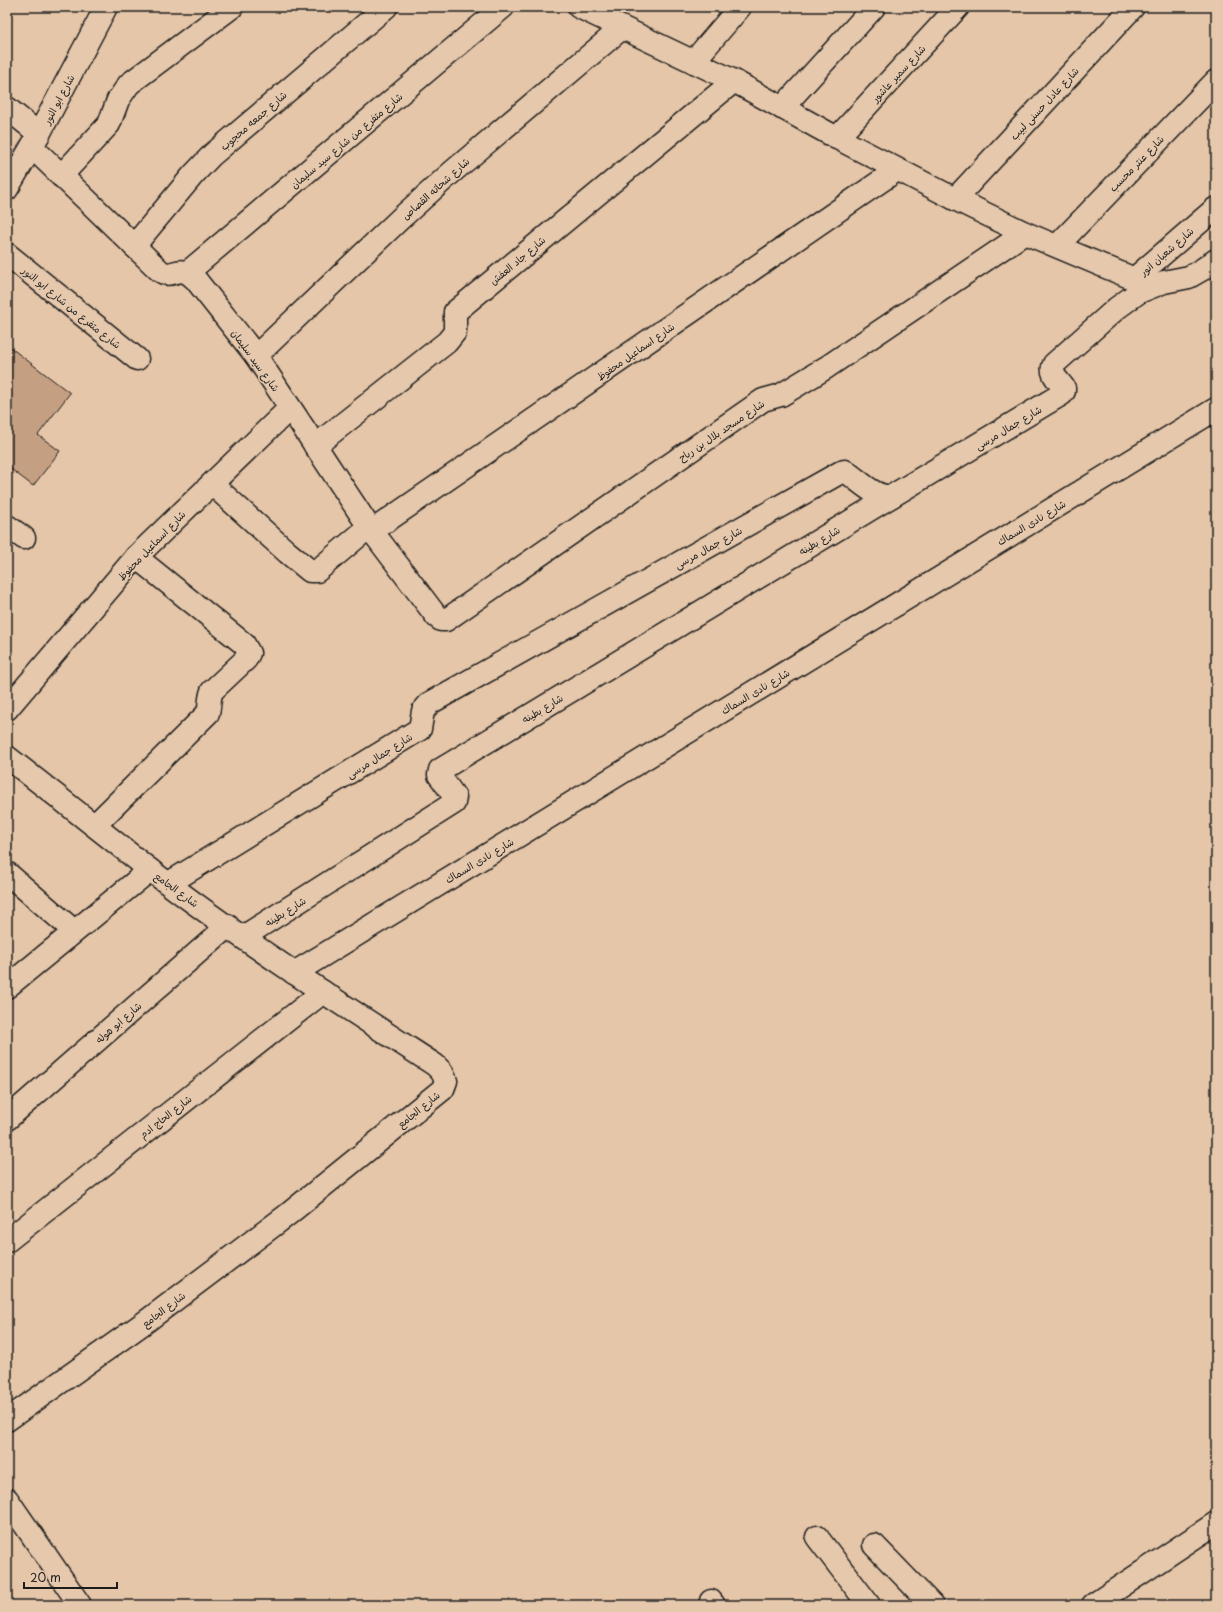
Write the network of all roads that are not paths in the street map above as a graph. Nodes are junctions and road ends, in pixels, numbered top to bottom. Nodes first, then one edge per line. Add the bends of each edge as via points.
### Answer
1 (106, 7) edge
2 (232, 7) edge
3 (386, 7) edge
4 (503, 7) edge
5 (579, 7) edge
6 (740, 7) edge
7 (874, 7) edge
8 (958, 7) edge
9 (1133, 7) edge
10 (622, 28) junction
11 (693, 62) junction
12 (1216, 80) edge
13 (734, 81) junction
14 (7, 108) edge
15 (782, 108) junction
16 (837, 138) junction
17 (35, 141) junction
18 (897, 170) junction
19 (61, 176) junction
20 (7, 189) edge
21 (955, 199) junction
22 (1216, 208) edge
23 (1025, 233) junction
24 (134, 246) junction
25 (1057, 246) junction
26 (7, 254) edge
27 (1216, 260) edge
28 (188, 272) junction
29 (1143, 282) junction
30 (256, 356) junction
31 (138, 359) dead end
32 (290, 408) junction
33 (1216, 409) edge
34 (316, 446) junction
35 (212, 484) junction
36 (892, 496) junction
37 (371, 529) junction
38 (136, 558) junction
39 (441, 620) joint
40 (7, 709) edge
41 (7, 757) edge
42 (95, 825) junction
43 (150, 870) junction
44 (7, 873) edge
45 (169, 883) junction
46 (74, 932) junction
47 (236, 932) junction
48 (294, 973) junction
49 (7, 987) edge
50 (323, 992) junction
51 (7, 1119) edge
52 (7, 1241) edge
53 (7, 1420) edge
54 (7, 1499) edge
55 (1216, 1523) edge
56 (817, 1537) dead end
57 (874, 1545) dead end
58 (80, 1605) edge
59 (869, 1605) edge
60 (932, 1605) edge
61 (1093, 1605) edge

1 - 17 street, شارع ابو النور
2 - 19 street via 129,84 118,100 109,124
3 - 24 street, شارع جمعه محجوب via 212,156
4 - 28 street, شارع متفرع من شارع سيد سليمان
5 - 10 street
6 - 11 street
7 - 15 street
8 - 16 street, شارع سمير عاشور
9 - 21 street, شارع عادل حسنى لبيب
10 - 11 street
10 - 30 street, شارع شحاته القصاص via 451,173
11 - 13 street
12 - 25 street, شارع عنتر محسب
13 - 15 street
13 - 34 street, شارع جاد العفش via 455,312 455,332 447,342
14 - 17 street
15 - 16 street
16 - 18 street
17 - 19 street
17 - 20 street, شارع ابو النور
18 - 21 street
18 - 37 street, شارع اسماعيل محفوظ
19 - 24 street
21 - 23 street
22 - 29 street, شارع شعبان انور
23 - 25 street
23 - 39 street, شارع مسجد بلال بن رباح via 822,371 781,395 763,400 446,620
24 - 28 street via 163,274
25 - 29 street
26 - 31 street, شارع متفرع من شارع ابو النور
27 - 29 street, شارع جمال مرسى via 1189,277
28 - 30 street, شارع سيد سليمان
29 - 36 street, شارع جمال مرسى via 1128,300 1054,364 1052,372 1064,388 1062,394
30 - 32 street, شارع سيد سليمان
32 - 34 street, شارع سيد سليمان
32 - 35 street, شارع اسماعيل محفوظ
33 - 48 street, شارع نادى السماك
34 - 37 street, شارع سيد سليمان
35 - 37 street, شارع اسماعيل محفوظ via 310,571 317,571
35 - 38 street, شارع اسماعيل محفوظ
36 - 45 street, شارع جمال مرسى via 884,497 877,494 845,471 841,472 430,703 423,711 420,729
36 - 47 street, شارع بطينه via 440,770 439,775 455,797 454,803
37 - 39 street, شارع سيد سليمان
38 - 40 street, شارع اسماعيل محفوظ
38 - 42 street via 244,644 249,654 212,691 208,713
41 - 42 street, شارع الجامع
42 - 43 street, شارع الجامع
43 - 45 street, شارع الجامع
43 - 46 street
44 - 46 street
45 - 47 street, شارع الجامع
46 - 49 street
47 - 48 street, شارع الجامع
47 - 51 street, شارع ابو هوله
48 - 50 street, شارع الجامع
50 - 52 street, شارع الحاج ادم
50 - 53 street, شارع الجامع via 435,1065 446,1081 443,1090 280,1220 148,1320
54 - 58 street
55 - 61 street
56 - 59 street
57 - 60 street

